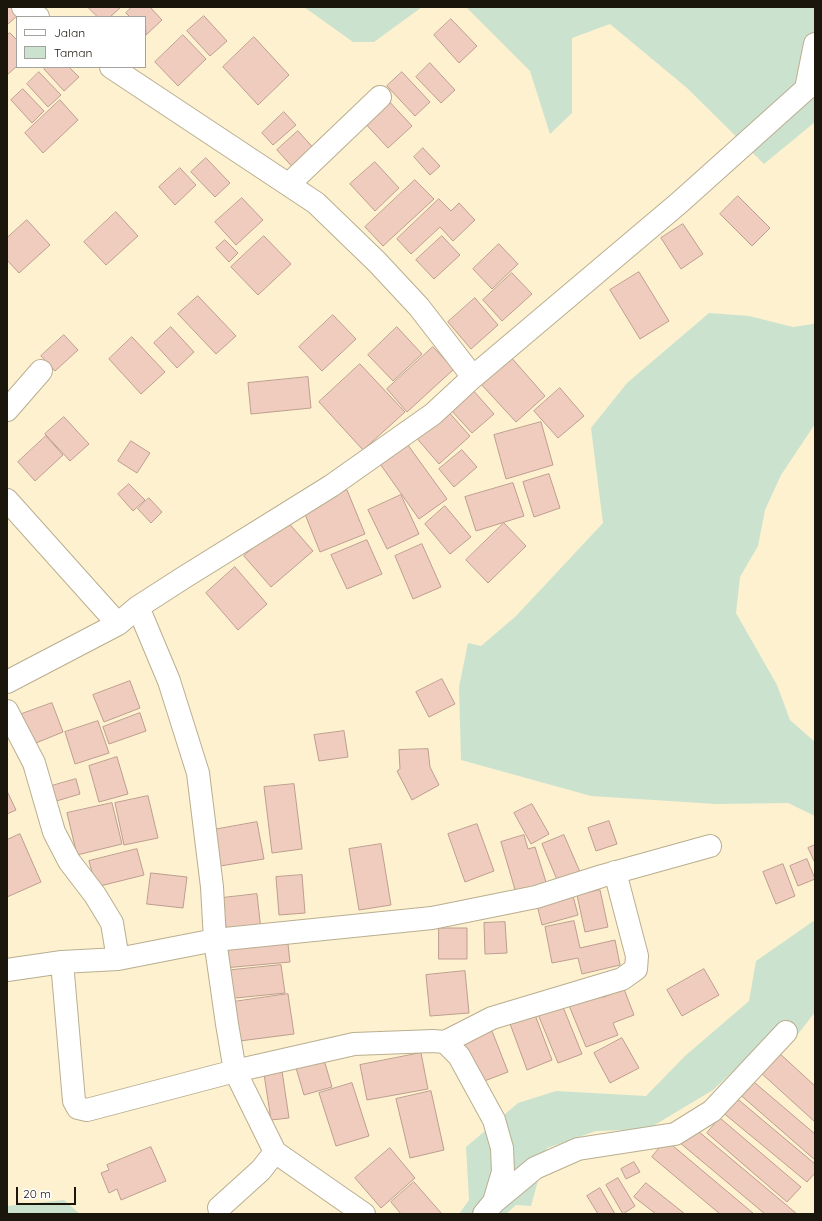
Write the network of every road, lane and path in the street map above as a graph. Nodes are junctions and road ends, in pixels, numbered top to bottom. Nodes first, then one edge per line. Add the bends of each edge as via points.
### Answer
1 (23, 7) edge
2 (36, 16) edge
3 (815, 44) edge
4 (113, 68) edge
5 (810, 86) edge
6 (380, 97) dead end
7 (289, 184) junction
8 (41, 371) dead end
9 (473, 377) junction
10 (7, 410) edge
11 (7, 500) edge
12 (138, 607) junction
13 (118, 624) junction
14 (7, 682) edge
15 (7, 711) edge
16 (710, 846) dead end
17 (615, 872) junction
18 (215, 940) junction
19 (118, 959) junction
20 (62, 962) junction
21 (7, 970) edge
22 (786, 1032) dead end
23 (445, 1042) junction
24 (235, 1071) junction
25 (276, 1152) junction
26 (219, 1208) dead end
27 (489, 1208) edge
28 (364, 1214) edge

1 - 2 street
3 - 5 street
4 - 7 street
5 - 9 street via 679,203
6 - 7 street
7 - 9 street via 316,204 377,262 419,307
8 - 10 street
9 - 12 street via 432,414 331,486
11 - 13 street
12 - 13 street
12 - 18 street via 169,681 198,773 212,887
13 - 14 street
15 - 19 street via 34,763 54,832 69,861 112,923
16 - 17 street
17 - 18 street via 536,896 432,918
17 - 23 street via 637,956 636,969 628,976 492,1018
18 - 19 street
18 - 24 street
19 - 20 street
20 - 21 street
20 - 24 street via 74,1101 78,1108 87,1110
22 - 27 street via 712,1111 675,1134 578,1149 535,1168
23 - 24 street via 354,1044
23 - 27 street via 459,1056 494,1120 502,1148 503,1172
24 - 25 street
25 - 26 street via 262,1170
25 - 28 street

